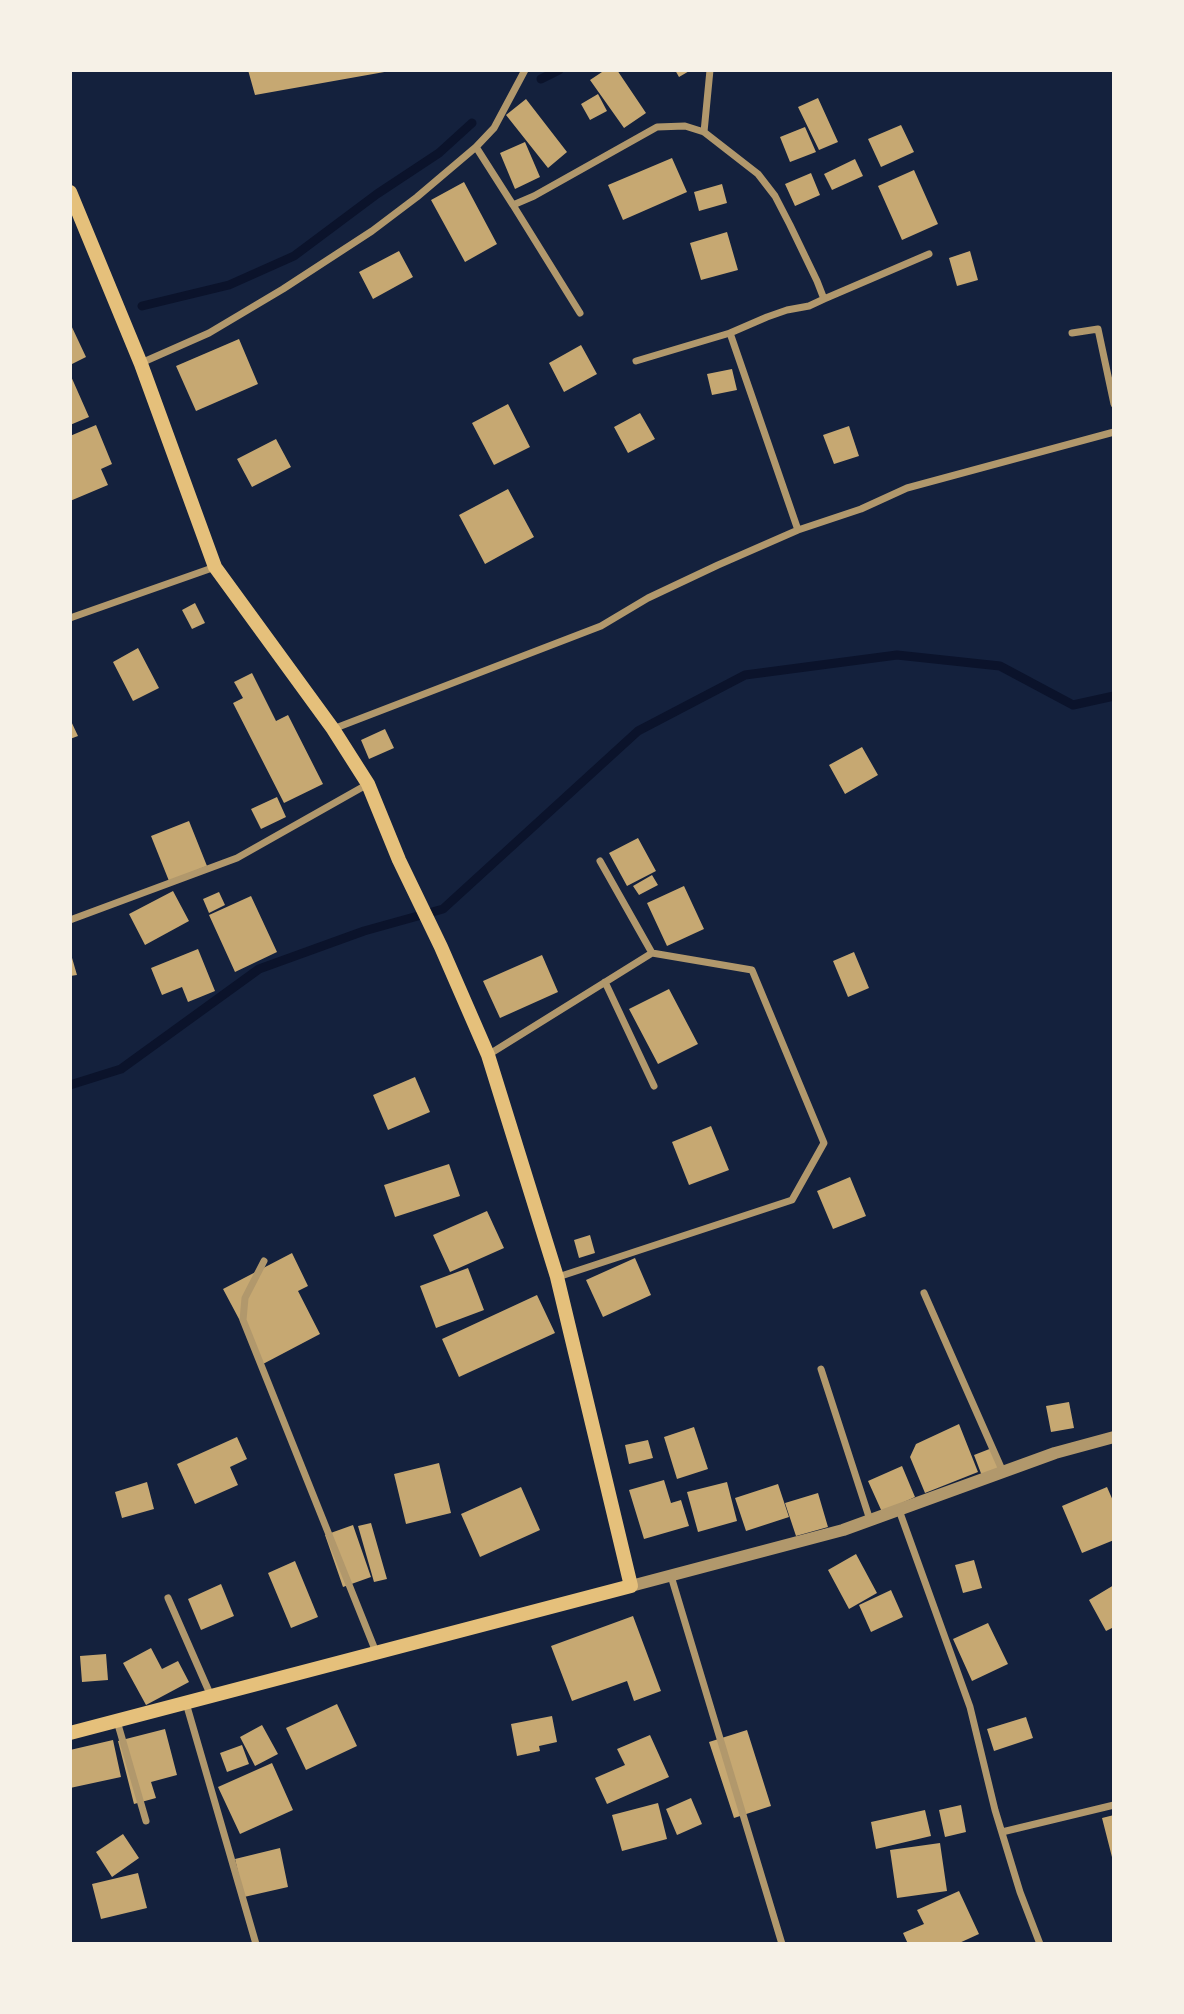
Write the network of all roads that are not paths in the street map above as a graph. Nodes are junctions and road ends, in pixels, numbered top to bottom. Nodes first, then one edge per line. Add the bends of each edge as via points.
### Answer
1 (525, 70) edge
2 (710, 70) edge
3 (704, 132) junction
4 (475, 147) junction
5 (70, 192) edge
6 (513, 205) junction
7 (929, 254) dead end
8 (824, 299) junction
9 (580, 313) dead end
10 (730, 332) junction
11 (1072, 333) dead end
12 (636, 361) dead end
13 (141, 363) junction
14 (1114, 404) edge
15 (1114, 432) edge
16 (798, 530) junction
17 (215, 567) junction
18 (70, 618) edge
19 (333, 729) junction
20 (368, 785) junction
21 (600, 861) dead end
22 (70, 920) edge
23 (652, 953) junction
24 (606, 982) junction
25 (488, 1055) junction
26 (654, 1086) dead end
27 (264, 1261) dead end
28 (557, 1277) junction
29 (924, 1293) dead end
30 (821, 1368) dead end
31 (1114, 1437) edge
32 (1003, 1472) junction
33 (899, 1510) junction
34 (870, 1520) junction
35 (671, 1576) junction
36 (631, 1586) junction
37 (168, 1598) dead end
38 (377, 1653) junction
39 (211, 1697) junction
40 (186, 1703) junction
41 (117, 1721) junction
42 (70, 1733) edge
43 (1114, 1805) edge
44 (146, 1821) dead end
45 (1002, 1832) junction
46 (257, 1944) edge
47 (782, 1944) edge
48 (1040, 1944) edge

1 - 4 street via 494,128
2 - 3 street
3 - 6 street via 685,126 657,127
3 - 8 street via 758,174 775,196
4 - 6 street
4 - 13 street via 372,231 293,283 209,333
5 - 13 main road
6 - 9 street
7 - 8 street
8 - 10 street
10 - 12 street
10 - 16 street
11 - 14 street via 1098,329
13 - 17 main road
15 - 16 street via 907,488
16 - 19 street via 648,598 601,626
17 - 18 street
17 - 19 main road
19 - 20 main road
20 - 22 street via 237,858
20 - 25 main road
21 - 23 street
23 - 24 street
23 - 28 street via 752,970 824,1143 792,1200
24 - 25 street
24 - 26 street
25 - 28 main road
27 - 38 street via 245,1298 243,1320
28 - 36 main road
29 - 32 street
30 - 34 street
31 - 32 street
32 - 33 street
33 - 34 street
33 - 45 street via 971,1707
34 - 35 street
35 - 36 street
35 - 47 street
36 - 38 main road
37 - 39 street
38 - 39 main road
39 - 40 main road
40 - 41 main road
40 - 46 street
41 - 42 main road
41 - 44 street
43 - 45 street
45 - 48 street

